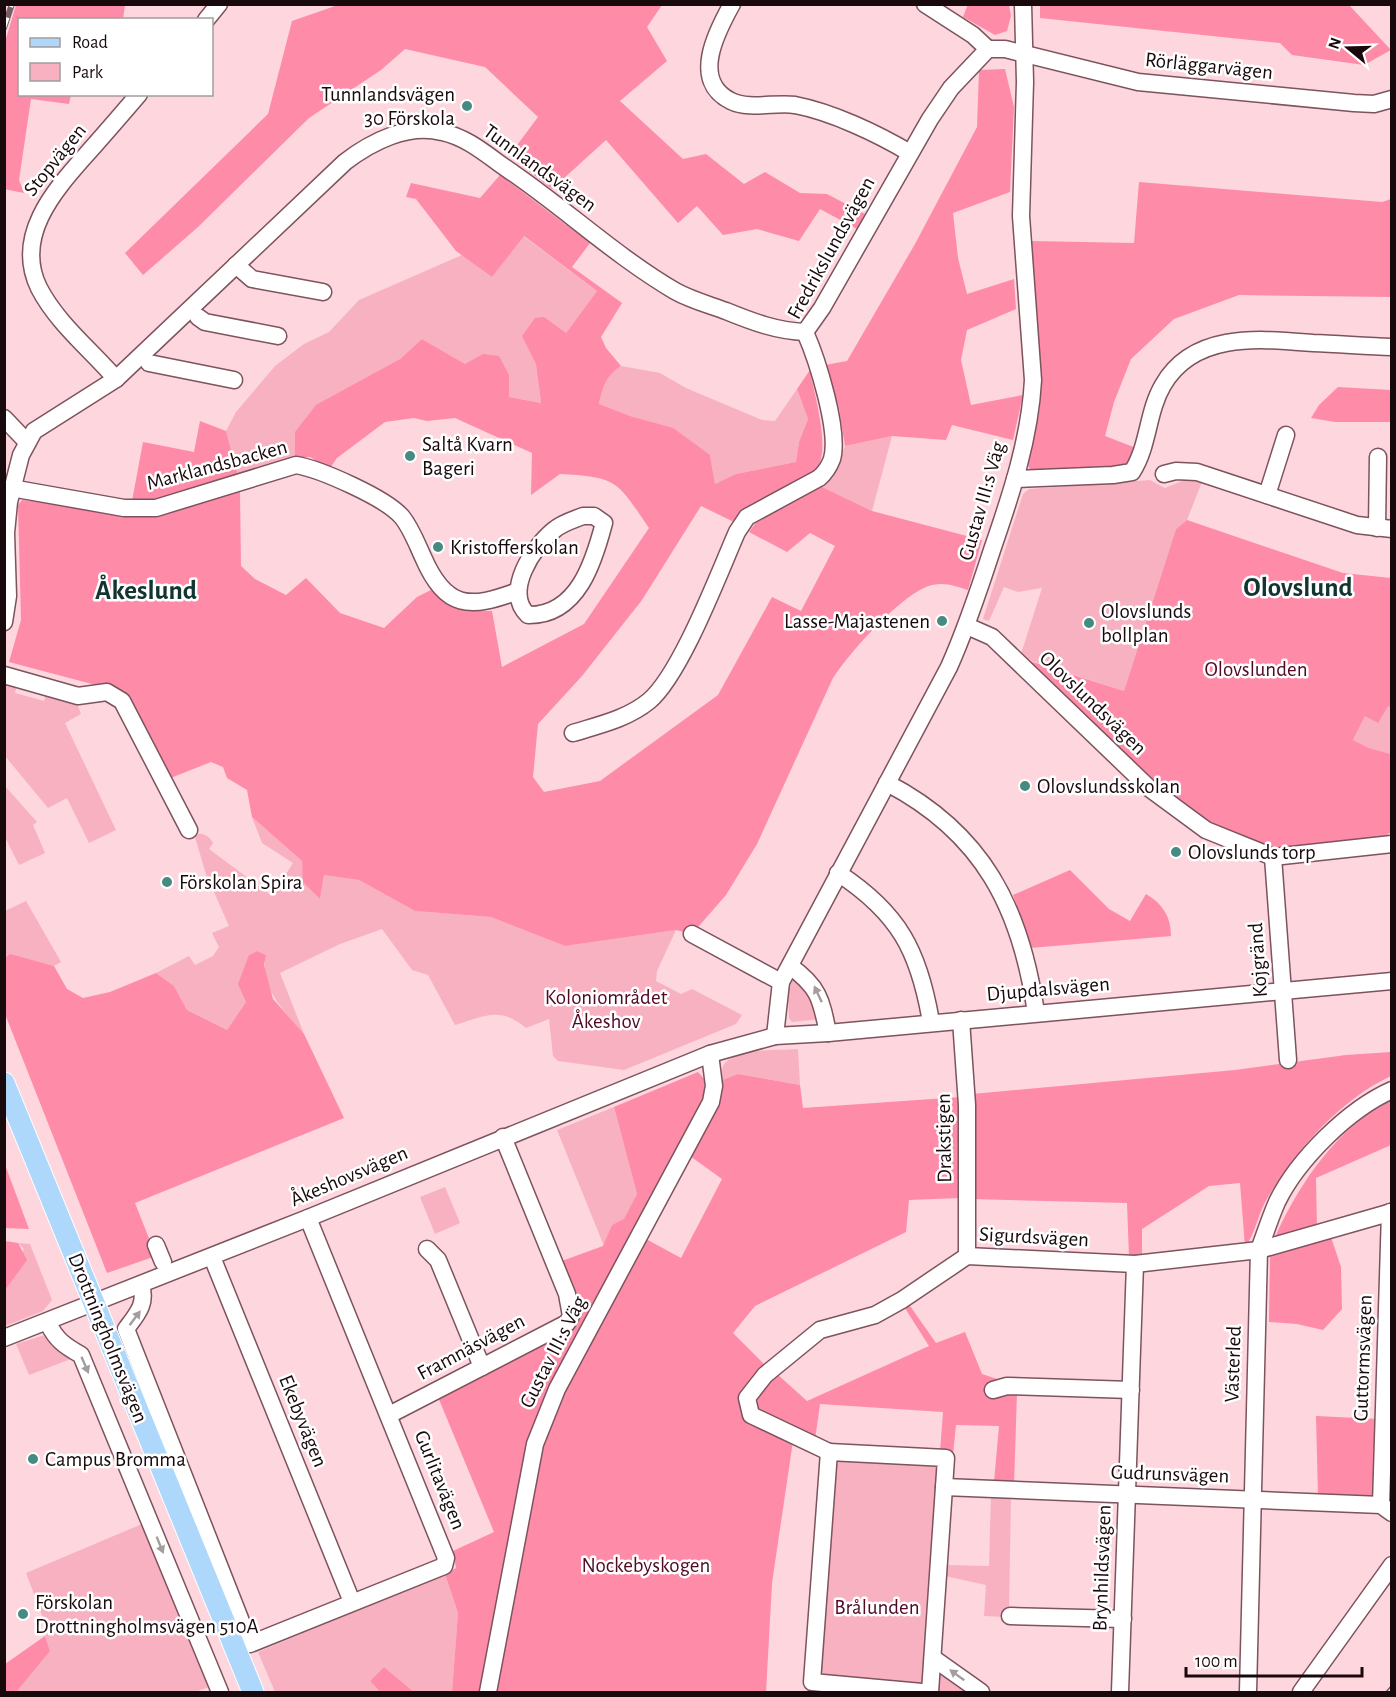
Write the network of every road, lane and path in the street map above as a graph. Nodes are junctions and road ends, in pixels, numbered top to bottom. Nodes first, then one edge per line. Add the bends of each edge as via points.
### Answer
1 (219, 4) edge
2 (732, 4) edge
3 (925, 4) edge
4 (1023, 4) edge
5 (208, 18) edge
6 (988, 49) junction
7 (1024, 54) junction
8 (138, 96) edge
9 (1392, 99) edge
10 (910, 153) junction
11 (236, 265) junction
12 (323, 292) dead end
13 (198, 317) dead end
14 (805, 332) junction
15 (278, 336) dead end
16 (1392, 347) edge
17 (149, 363) dead end
18 (116, 379) junction
19 (234, 380) dead end
20 (4, 418) edge
21 (1286, 435) dead end
22 (27, 442) junction
23 (1378, 457) dead end
24 (1164, 474) dead end
25 (1015, 479) junction
26 (11, 488) junction
27 (1267, 495) junction
28 (1384, 529) edge
29 (518, 591) junction
30 (4, 622) edge
31 (967, 626) junction
32 (4, 675) edge
33 (573, 733) dead end
34 (887, 783) junction
35 (189, 830) dead end
36 (1392, 844) edge
37 (1273, 857) junction
38 (838, 873) junction
39 (692, 934) dead end
40 (790, 966) junction
41 (1392, 981) edge
42 (781, 982) junction
43 (1282, 991) junction
44 (1036, 1013) junction
45 (961, 1020) junction
46 (931, 1022) junction
47 (828, 1033) junction
48 (775, 1036) junction
49 (710, 1054) junction
50 (1288, 1060) dead end
51 (4, 1083) edge
52 (1392, 1090) edge
53 (4, 1120) edge
54 (503, 1137) junction
55 (1391, 1212) edge
56 (308, 1218) junction
57 (156, 1245) dead end
58 (427, 1249) dead end
59 (1259, 1250) junction
60 (967, 1256) junction
61 (212, 1257) junction
62 (163, 1262) dead end
63 (1135, 1264) junction
64 (141, 1285) junction
65 (96, 1303) junction
66 (48, 1323) junction
67 (4, 1338) edge
68 (482, 1367) junction
69 (993, 1390) dead end
70 (1131, 1390) junction
71 (389, 1415) junction
72 (829, 1452) junction
73 (944, 1487) junction
74 (1128, 1495) junction
75 (1251, 1500) junction
76 (1386, 1509) edge
77 (1392, 1565) edge
78 (352, 1602) junction
79 (1010, 1616) dead end
80 (1123, 1619) junction
81 (250, 1644) joint
82 (933, 1658) junction
83 (812, 1687) edge
84 (220, 1692) edge
85 (239, 1692) edge
86 (253, 1692) edge
87 (488, 1692) edge
88 (922, 1692) edge
89 (930, 1692) edge
90 (981, 1692) edge
91 (1120, 1692) edge
92 (1248, 1692) edge
93 (1301, 1692) edge

1 - 5 street
2 - 10 street via 714,39 708,65 717,88 731,102 796,105
3 - 6 street
4 - 7 street, Gustav III:s Väg
6 - 7 street
6 - 10 street, Fredrikslundsvägen via 951,88
7 - 9 street, Rörläggarvägen via 1138,82 1354,103 1374,104
7 - 25 street, Gustav III:s Väg via 1021,216 1033,380 1032,405
8 - 18 street, Stopvägen via 52,194 40,214 31,248 32,271 40,290 64,323
10 - 14 street, Fredrikslundsvägen
11 - 12 street via 252,279
11 - 14 street, Tunnlandsvägen via 369,143 415,132 441,131 474,145 619,255 678,292 760,324
11 - 18 street, Tunnlandsvägen
13 - 15 street via 205,322
14 - 33 street, Fredrikslundsvägen via 815,354 831,422 832,458 827,471 747,517 675,666 650,700 629,715
16 - 25 street via 1249,339 1214,346 1187,360 1164,383 1152,408 1139,462 1132,472
17 - 19 street
18 - 22 street, Tunnlandsvägen via 34,431
20 - 22 street
21 - 27 street
22 - 26 street, Tunnlandsvägen
23 - 28 street
24 - 27 street via 1197,472
25 - 31 street, Gustav III:s Väg
26 - 29 street, Marklandsbacken via 124,508 156,508 296,465 314,468 402,517 429,571 455,598 466,604 482,603
26 - 30 street, Tunnlandsvägen
27 - 28 street via 1357,525
29 - 29 street via 530,559 552,531 583,516 594,516 604,523 595,558 581,587 553,610 528,615 521,609
31 - 34 street, Gustav III:s Väg
31 - 37 street, Olovslundsvägen via 992,637 1177,811 1206,830
32 - 35 street via 78,696 107,692 122,701
34 - 38 street, Gustav III:s Väg
34 - 44 street via 920,800 942,818 990,873 1023,947
36 - 37 street, Olovslundsvägen
37 - 43 street, Kojgränd
38 - 40 street, Gustav III:s Väg
38 - 46 street via 867,892 900,927 917,960
39 - 42 street
40 - 42 street, Gustav III:s Väg
47 -> 40 street via 822,1001 814,985
41 - 43 street, Djupdalsvägen
42 - 48 street, Gustav III:s Väg
43 - 44 street, Djupdalsvägen
43 - 50 street, Kojgränd
44 - 45 street, Djupdalsvägen
45 - 46 street, Djupdalsvägen
45 - 60 street, Drakstigen via 967,1105
46 - 47 street, Djupdalsvägen
47 - 48 street, Djupdalsvägen
48 - 49 street, Djupdalsvägen
49 - 54 street, Åkeshovsvägen
49 - 87 street, Gustav III:s Väg via 714,1086 711,1102 543,1419
51 - 65 main road, Drottningholmsvägen
52 - 59 street, Västerled via 1342,1121 1310,1156 1278,1201
53 - 65 main road, Drottningholmsvägen
54 - 56 street, Åkeshovsvägen
54 - 68 street, Framnäsvägen via 567,1294 571,1316 567,1323
55 - 59 street, Sigurdsvägen
55 - 76 street, Guttormsvägen
56 - 61 street, Åkeshovsvägen
56 - 71 street, Gurlitavägen
57 - 62 street
58 - 68 street via 438,1260
59 - 63 street, Sigurdsvägen
59 - 75 street, Västerled
60 - 63 street, Sigurdsvägen
60 - 72 street, Sigurdsvägen via 875,1315 820,1330 765,1375 747,1398 751,1414
61 - 64 street, Åkeshovsvägen
61 - 78 street, Ekebyvägen
63 - 70 street, Brynhildsvägen
64 - 65 street, Åkeshovsvägen
81 -> 64 street, Drottningholmsvägen via 126,1329 143,1307
65 - 66 street, Åkeshovsvägen
65 - 85 main road, Drottningholmsvägen
65 - 86 main road, Drottningholmsvägen
66 - 67 street, Åkeshovsvägen
66 -> 84 street, Drottningholmsvägen via 63,1346 81,1355
68 - 71 street, Framnäsvägen
69 - 70 street via 1007,1386
70 - 74 street, Brynhildsvägen
71 - 78 street, Gurlitavägen via 446,1558 444,1566
72 - 73 street via 946,1458
72 - 83 street
73 - 74 street, Gudrunsvägen
73 - 82 street
74 - 75 street, Gudrunsvägen
74 - 80 street, Brynhildsvägen
75 - 76 street, Gudrunsvägen
75 - 92 street, Västerled
77 - 93 street
78 - 81 street, Gurlitavägen
79 - 80 street
80 - 91 street, Brynhildsvägen
82 - 89 street
90 -> 82 street
83 - 88 street

